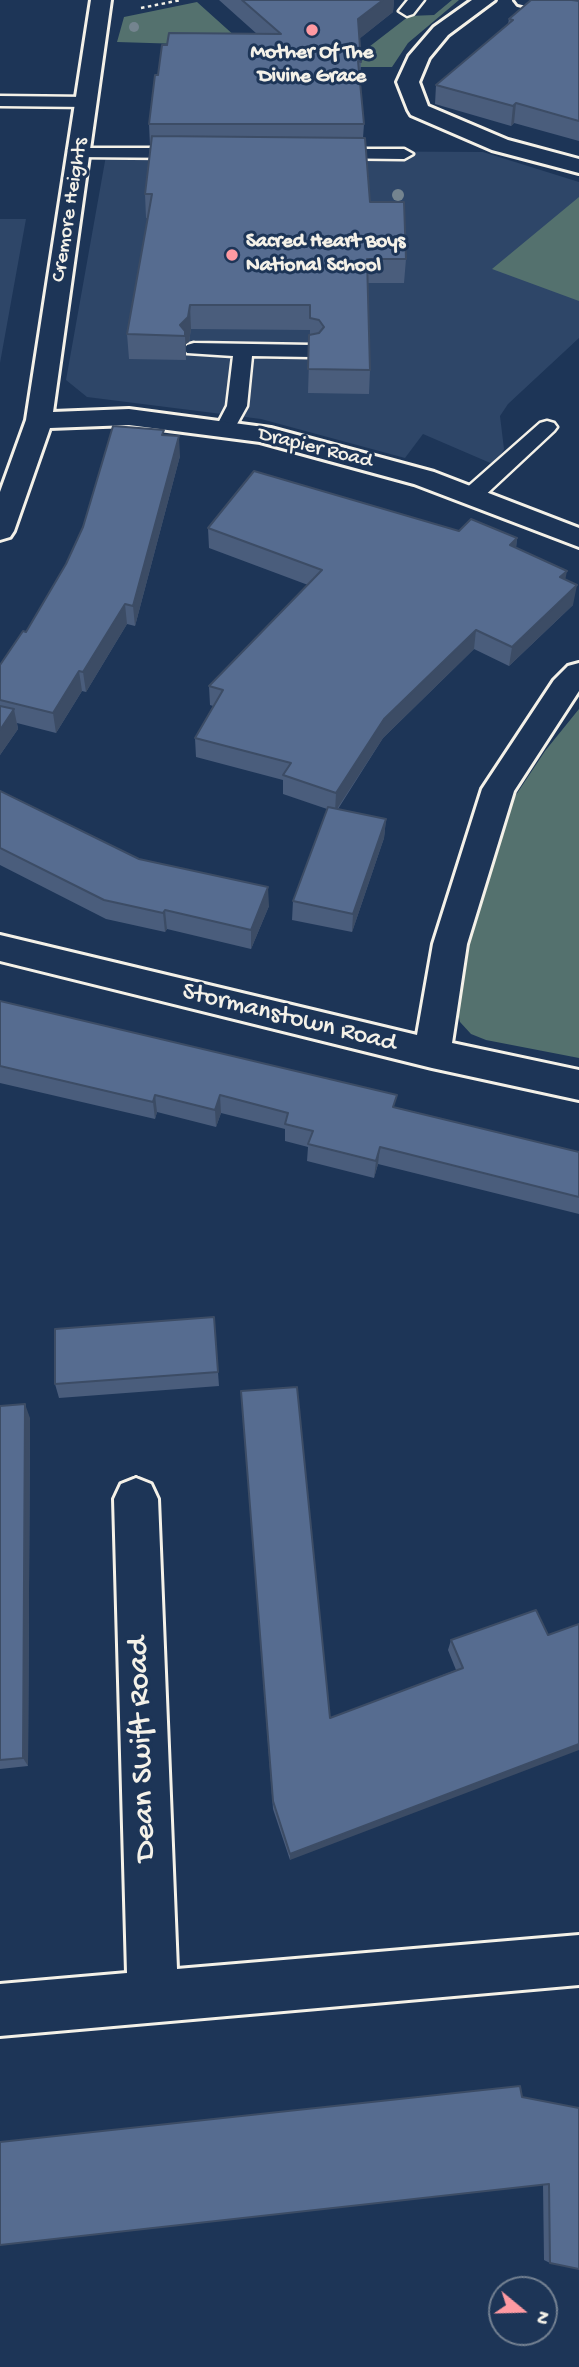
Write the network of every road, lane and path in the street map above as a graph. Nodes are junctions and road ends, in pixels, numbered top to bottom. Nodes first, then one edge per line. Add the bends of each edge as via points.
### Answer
1 (101, 0) edge
2 (181, 0) edge
3 (485, 0) edge
4 (524, 0) edge
5 (133, 9) dead end
6 (579, 13) edge
7 (0, 101) edge
8 (87, 102) junction
9 (80, 153) junction
10 (201, 153) edge
11 (309, 154) edge
12 (404, 154) dead end
13 (579, 166) edge
14 (194, 349) dead end
15 (243, 351) junction
16 (311, 351) edge
17 (39, 419) junction
18 (547, 427) dead end
19 (225, 429) junction
20 (471, 496) junction
21 (0, 531) edge
22 (579, 538) edge
23 (579, 673) edge
24 (0, 948) edge
25 (432, 1054) junction
26 (579, 1085) edge
27 (136, 1499) dead end
28 (579, 1960) edge
29 (153, 1998) junction
30 (0, 2010) edge

1 - 8 street, Cremore Heights
2 - 5 path
3 - 13 street via 441,31 419,57 408,82 419,110 500,145
4 - 6 street
7 - 8 lane
8 - 9 street, Cremore Heights
9 - 10 lane
9 - 17 street, Cremore Heights
11 - 12 lane
14 - 15 lane
15 - 16 lane
15 - 19 lane via 237,406
17 - 19 street, Drapier Road via 129,417
17 - 21 street, Cremore Heights
18 - 20 lane
19 - 20 street, Drapier Road via 424,478
20 - 22 street, Drapier Road
23 - 25 street via 498,789 450,944
24 - 25 street, Stormanstown Road
25 - 26 street, Stormanstown Road
27 - 29 street, Dean Swift Road
28 - 29 street
29 - 30 street

